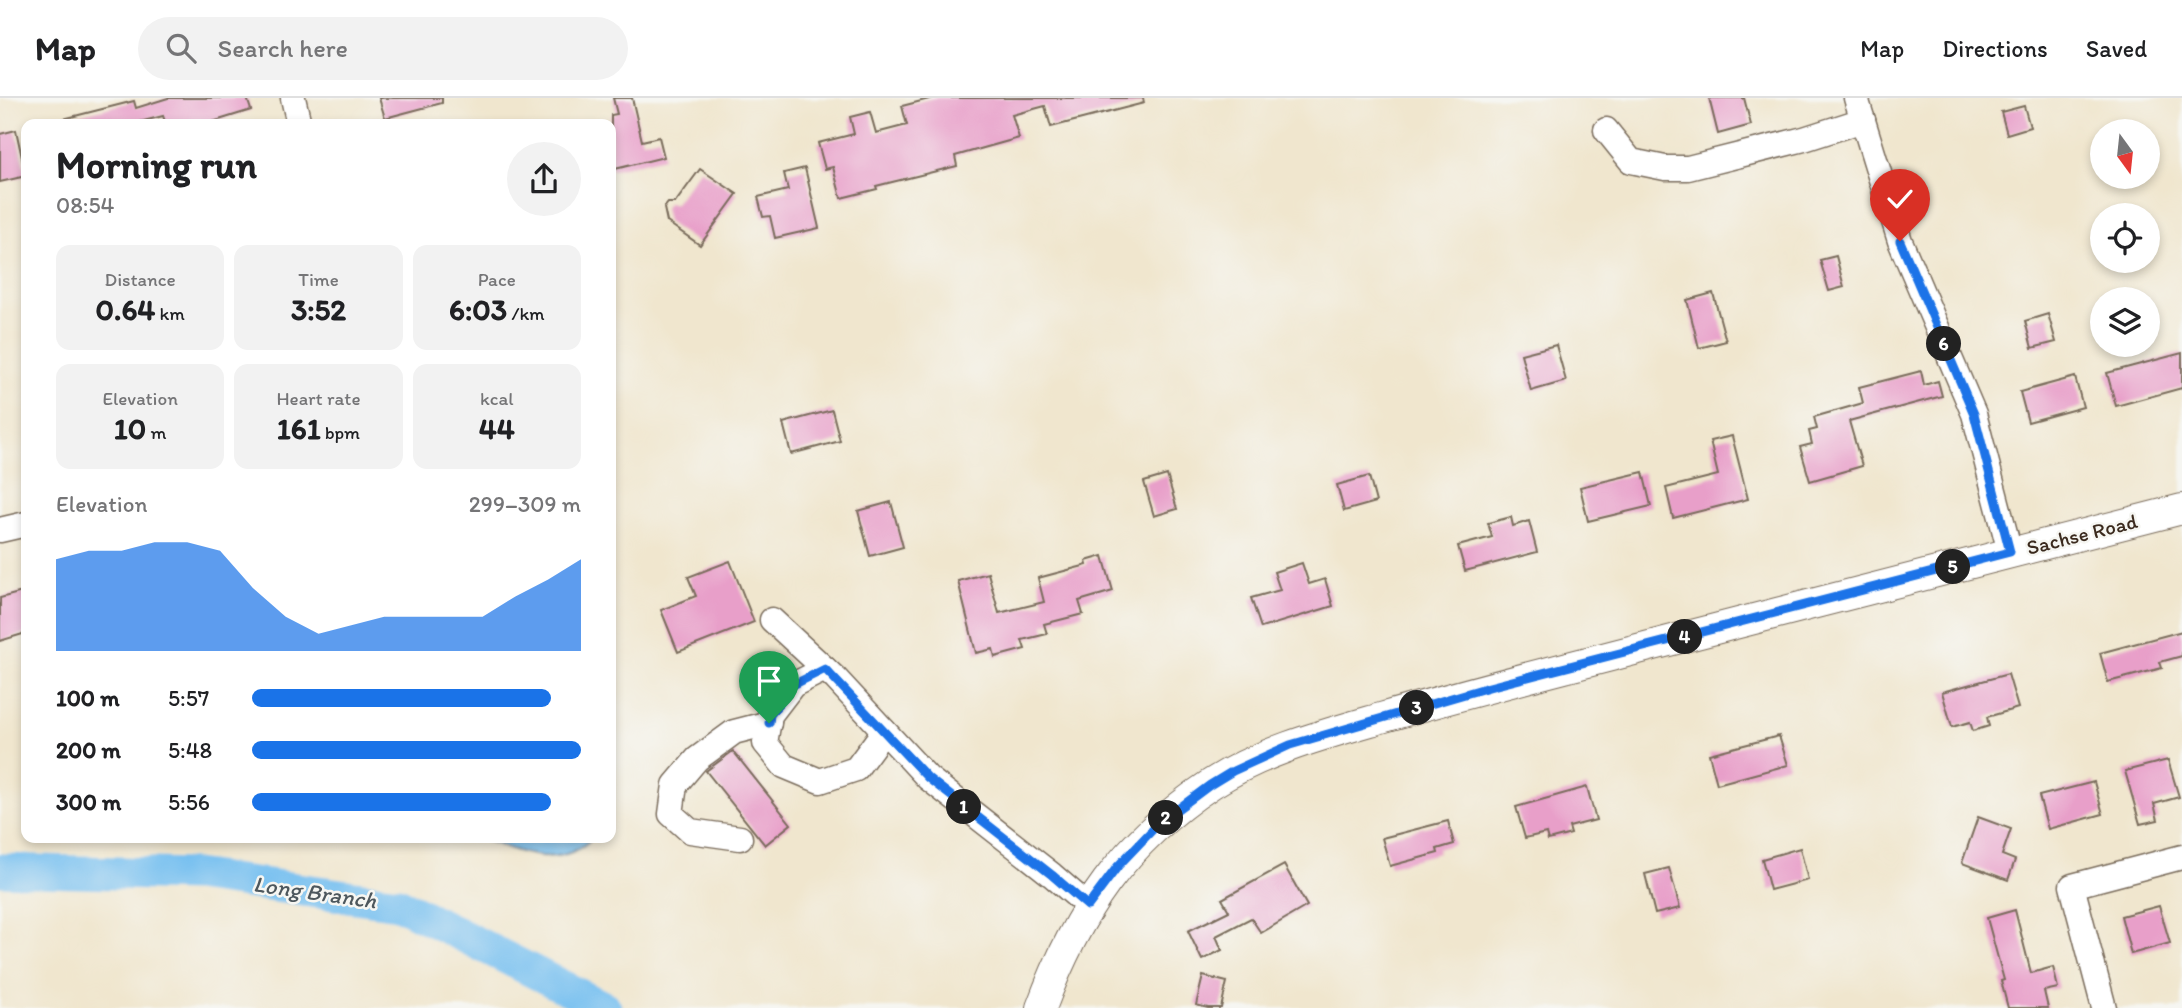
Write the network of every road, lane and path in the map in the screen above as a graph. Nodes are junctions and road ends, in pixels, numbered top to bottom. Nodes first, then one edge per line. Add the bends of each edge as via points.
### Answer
1 (293, 98) edge
2 (1859, 109) edge
3 (298, 119) edge
4 (1606, 130) dead end
5 (2182, 509) edge
6 (21, 525) edge
7 (0, 530) edge
8 (2010, 552) junction
9 (772, 620) dead end
10 (825, 669) junction
11 (769, 723) junction
12 (884, 731) junction
13 (740, 838) dead end
14 (2182, 858) edge
15 (1088, 906) junction
16 (1041, 1008) edge
17 (2104, 1008) edge

1 - 3 street
2 - 4 street via 1804,139 1688,168 1631,161
2 - 8 street via 1900,241 1974,414
5 - 8 main road, Sachse Road
6 - 7 street
8 - 15 main road, Sachse Road via 1489,687 1290,745 1233,771 1159,823
9 - 10 street
10 - 11 street via 793,685
10 - 12 street
11 - 12 street via 765,743 784,766 820,781 856,769
11 - 13 street via 734,732 696,759 675,785 671,814 690,831
12 - 15 street via 928,778
14 - 17 street via 2072,886
15 - 16 main road, Sachse Road

